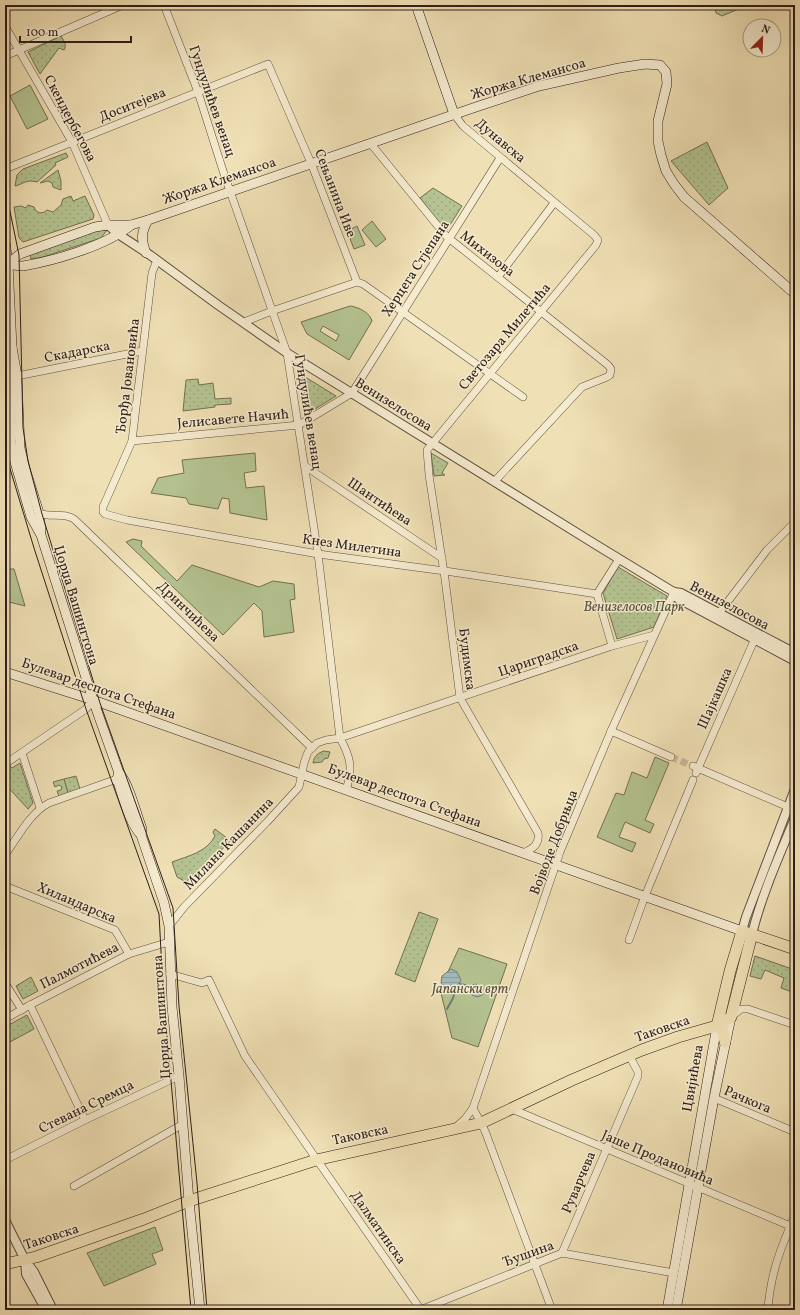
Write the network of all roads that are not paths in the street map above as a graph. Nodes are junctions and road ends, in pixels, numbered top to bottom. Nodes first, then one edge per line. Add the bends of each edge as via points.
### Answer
1 (122, 5) edge
2 (164, 5) edge
3 (416, 5) edge
4 (5, 26) edge
5 (18, 50) junction
6 (5, 56) edge
7 (268, 64) joint
8 (198, 92) junction
9 (454, 114) junction
10 (72, 142) junction
11 (372, 144) junction
12 (500, 158) junction
13 (311, 163) junction
14 (5, 169) edge
15 (230, 190) junction
16 (554, 203) junction
17 (148, 220) junction
18 (132, 224) junction
19 (108, 225) junction
20 (118, 234) junction
21 (449, 239) junction
22 (5, 241) edge
23 (596, 246) joint
24 (146, 252) junction
25 (157, 260) junction
26 (6, 265) edge
27 (498, 277) junction
28 (357, 282) junction
29 (795, 294) edge
30 (272, 311) junction
31 (541, 311) junction
32 (402, 312) junction
33 (244, 322) junction
34 (142, 351) junction
35 (287, 353) junction
36 (489, 373) junction
37 (13, 375) junction
38 (352, 393) junction
39 (523, 397) dead end
40 (299, 425) junction
41 (19, 432) junction
42 (8, 435) edge
43 (132, 441) junction
44 (432, 443) junction
45 (305, 466) junction
46 (494, 482) junction
47 (26, 499) junction
48 (39, 513) junction
49 (105, 514) joint
50 (795, 522) edge
51 (41, 535) junction
52 (318, 554) junction
53 (442, 558) junction
54 (619, 559) junction
55 (444, 571) junction
56 (674, 592) junction
57 (597, 594) junction
58 (717, 616) junction
59 (654, 635) junction
60 (756, 637) junction
61 (612, 646) junction
62 (795, 653) edge
63 (795, 661) edge
64 (5, 672) edge
65 (460, 698) junction
66 (93, 700) junction
67 (611, 731) junction
68 (340, 738) junction
69 (312, 748) junction
70 (22, 752) junction
71 (671, 757) tunnel mouth
72 (5, 764) edge
73 (695, 772) junction
74 (302, 774) junction
75 (118, 776) junction
76 (795, 789) edge
77 (346, 790) junction
78 (40, 808) junction
79 (791, 809) edge
80 (795, 818) edge
81 (523, 853) junction
82 (5, 855) edge
83 (556, 865) junction
84 (5, 886) edge
85 (645, 896) junction
86 (169, 926) junction
87 (747, 933) junction
88 (629, 940) dead end
89 (169, 942) junction
90 (795, 949) edge
91 (129, 954) junction
92 (170, 974) junction
93 (5, 983) edge
94 (30, 1005) junction
95 (22, 1010) junction
96 (730, 1017) junction
97 (5, 1020) edge
98 (795, 1025) edge
99 (717, 1026) junction
100 (725, 1042) junction
101 (629, 1055) junction
102 (179, 1076) junction
103 (714, 1098) junction
104 (473, 1108) junction
105 (512, 1109) junction
106 (85, 1120) junction
107 (481, 1123) junction
108 (183, 1124) junction
109 (451, 1130) junction
110 (795, 1132) edge
111 (606, 1149) junction
112 (5, 1160) edge
113 (316, 1160) junction
114 (694, 1185) junction
115 (74, 1186) dead end
116 (189, 1202) junction
117 (795, 1216) edge
118 (5, 1220) edge
119 (793, 1227) edge
120 (562, 1253) junction
121 (25, 1260) junction
122 (535, 1263) junction
123 (5, 1264) edge
124 (674, 1273) junction
125 (46, 1310) edge
126 (53, 1310) edge
127 (200, 1310) edge
128 (420, 1310) edge
129 (552, 1310) edge
130 (667, 1310) edge
131 (676, 1310) edge
132 (768, 1310) edge

1 - 5 street
2 - 8 street, Гундулићев венац
3 - 9 main road, Дунавска
4 - 5 street, Скендербегова
5 - 6 street
5 - 10 street, Скендербегова
7 - 8 street, Доситејева
7 - 13 street, Сењанина Иве
8 - 10 street, Доситејева
8 - 15 street, Гундулићев венац
9 - 11 main road, Жоржа Клемансоа
9 - 12 street, Дунавска via 463,126
9 - 29 main road, Жоржа Клемансоа via 540,86 636,65 662,66 667,79 659,114 658,135 663,163 670,179 690,202
10 - 14 street, Доситејева
10 - 19 street, Скендербегова
11 - 13 main road, Жоржа Клемансоа
11 - 21 street, Михизова
12 - 16 street, Дунавска
12 - 21 street, Херцега Стјепана
13 - 15 main road, Жоржа Клемансоа
13 - 28 street, Сењанина Иве
15 - 17 main road, Жоржа Клемансоа
15 - 30 street, Гундулићев венац
16 - 23 street, Дунавска via 594,235 598,240
16 - 27 street
17 - 18 main road, Жоржа Клемансоа
17 - 24 main road via 142,236
18 - 19 main road, Жоржа Клемансоа
18 - 20 main road, Жоржа Клемансоа
19 - 20 street, Венизелосова
19 - 26 main road, Жоржа Клемансоа via 20,254
20 - 24 street, Венизелосова
20 - 26 main road, Жоржа Клемансоа via 46,261 22,266
21 - 27 street, Михизова
21 - 32 street, Херцега Стјепана
22 - 26 main road
23 - 31 street, Светозара Милетића
24 - 25 street, Венизелосова
25 - 33 street, Венизелосова
25 - 34 street, Ђорђа Јовановића via 152,271
26 - 37 main road
27 - 31 street, Михизова
28 - 30 street
28 - 32 street
30 - 33 street
30 - 35 street, Гундулићев венац
31 - 36 street, Светозара Милетића
31 - 46 street, Михизова via 608,365 611,369 610,375 582,387
32 - 36 street
32 - 38 street, Херцега Стјепана
33 - 35 street, Венизелосова
34 - 37 street, Скадарска
34 - 43 street, Ђорђа Јовановића
35 - 38 street, Венизелосова
35 - 40 street, Гундулићев венац
36 - 39 street
36 - 44 street, Светозара Милетића
37 - 41 main road, Џорџа Вашингтона
37 - 42 main road, Џорџа Вашингтона
38 - 40 street, Јелисавете Начић
38 - 44 street, Венизелосова
40 - 43 street, Јелисавете Начић
40 - 45 street, Гундулићев венац
41 - 42 street
41 - 48 main road, Џорџа Вашингтона via 22,457
42 - 47 main road, Џорџа Вашингтона
43 - 49 street, Ђорђа Јовановића via 103,507
44 - 46 street, Венизелосова
44 - 53 street, Будимска via 426,456
45 - 52 street, Гундулићев венац
45 - 53 street, Шантићева
46 - 54 street, Венизелосова
47 - 48 main road via 32,509
47 - 51 main road, Џорџа Вашингтона
48 - 51 main road, Џорџа Вашингтона
48 - 69 street, Дринчићева via 70,516 74,519
49 - 52 street, Кнез Милетина via 126,520
50 - 58 street via 766,550
51 - 66 main road, Џорџа Вашингтона
52 - 55 street, Кнез Милетина
52 - 68 street, Гундулићев венац
53 - 55 street, Будимска
54 - 56 street, Венизелосова
54 - 57 street
55 - 57 street, Кнез Милетина
55 - 65 street, Будимска
56 - 58 street, Венизелосова via 680,593
56 - 59 street, Војводе Добрњца
57 - 61 street
58 - 60 street, Венизелосова
59 - 61 street, Цариградска
59 - 67 street, Војводе Добрњца
60 - 62 street, Венизелосова
60 - 63 street, Венизелосова
60 - 73 street, Шајкашка
61 - 65 street, Цариградска
64 - 66 main road, Булевар деспота Стефана
65 - 68 street, Цариградска
65 - 81 street, Будимска via 538,833 537,843
66 - 70 street via 86,709
66 - 74 main road, Булевар деспота Стефана
66 - 75 main road, Џорџа Вашингтона
67 - 71 street
67 - 83 street, Војводе Добрњца
68 - 69 street, Цариградска via 317,743
68 - 77 street, Гундулићев венац via 351,767
69 - 74 street, Милана Кашанина via 308,752
70 - 72 street
70 - 78 street
73 - 79 street
73 - 85 street, Шајкашка
74 - 77 main road, Булевар деспота Стефана
74 - 86 street, Милана Кашанина via 299,786 271,818 184,907
75 - 78 street
75 - 86 main road, Џорџа Вашингтона via 131,818 141,835 164,902
76 - 79 street, Цвијићева
77 - 81 main road, Булевар деспота Стефана
78 - 82 street
79 - 87 street, Цвијићева via 746,917
80 - 87 street, Цвијићева
81 - 83 main road, Булевар деспота Стефана
83 - 85 main road, Булевар деспота Стефана
83 - 104 street, Војводе Добрњца
84 - 91 street, Хиландарска via 115,930
85 - 87 main road, Булевар деспота Стефана
85 - 88 street, Шајкашка
86 - 89 main road, Џорџа Вашингтона
87 - 90 main road, Булевар деспота Стефана
87 - 96 main road, Цвијићева
87 - 99 main road, Цвијићева via 730,971
89 - 91 street, Палмотићева
89 - 92 main road, Џорџа Вашингтона
91 - 94 street, Палмотићева
92 - 102 main road, Џорџа Вашингтона
92 - 113 street, Далматинска via 202,983 209,980 245,1056
93 - 95 street
94 - 95 street, Палмотићева
94 - 106 street
95 - 97 street, Палмотићева
96 - 98 street via 741,1009 748,1009
96 - 99 main road, Таковска
96 - 100 main road, Цвијићева
99 - 100 main road via 723,1030
99 - 101 main road, Таковска
99 - 114 main road, Цвијићева
100 - 103 main road, Цвијићева
101 - 105 main road, Таковска
101 - 111 street, Руварчева via 638,1076
102 - 106 street, Стевана Сремца
102 - 108 main road, Џорџа Вашингтона
103 - 110 street, Рачкога
103 - 114 main road, Цвијићева
104 - 107 street
104 - 109 street, Војводе Добрњца via 462,1122
105 - 107 main road, Таковска
105 - 111 street, Јаше Продановића
106 - 112 street, Стевана Сремца
107 - 109 main road, Таковска
107 - 122 street
108 - 115 street
108 - 116 main road, Џорџа Вашингтона
109 - 113 main road, Таковска
111 - 114 street, Јаше Продановића
111 - 120 street, Руварчева
113 - 116 main road, Таковска
113 - 128 street, Далматинска
114 - 119 street, Јаше Продановића
114 - 124 main road, Цвијићева
114 - 131 main road, Цвијићева
116 - 121 main road, Таковска
116 - 127 main road, Џорџа Вашингтона
117 - 119 street
118 - 121 street
119 - 132 street via 773,1272
120 - 122 street, Ђушина
120 - 124 street, Ђушина
121 - 123 main road, Таковска
121 - 125 street via 26,1274
121 - 126 street
122 - 128 street, Ђушина
122 - 129 street
124 - 130 main road, Цвијићева

